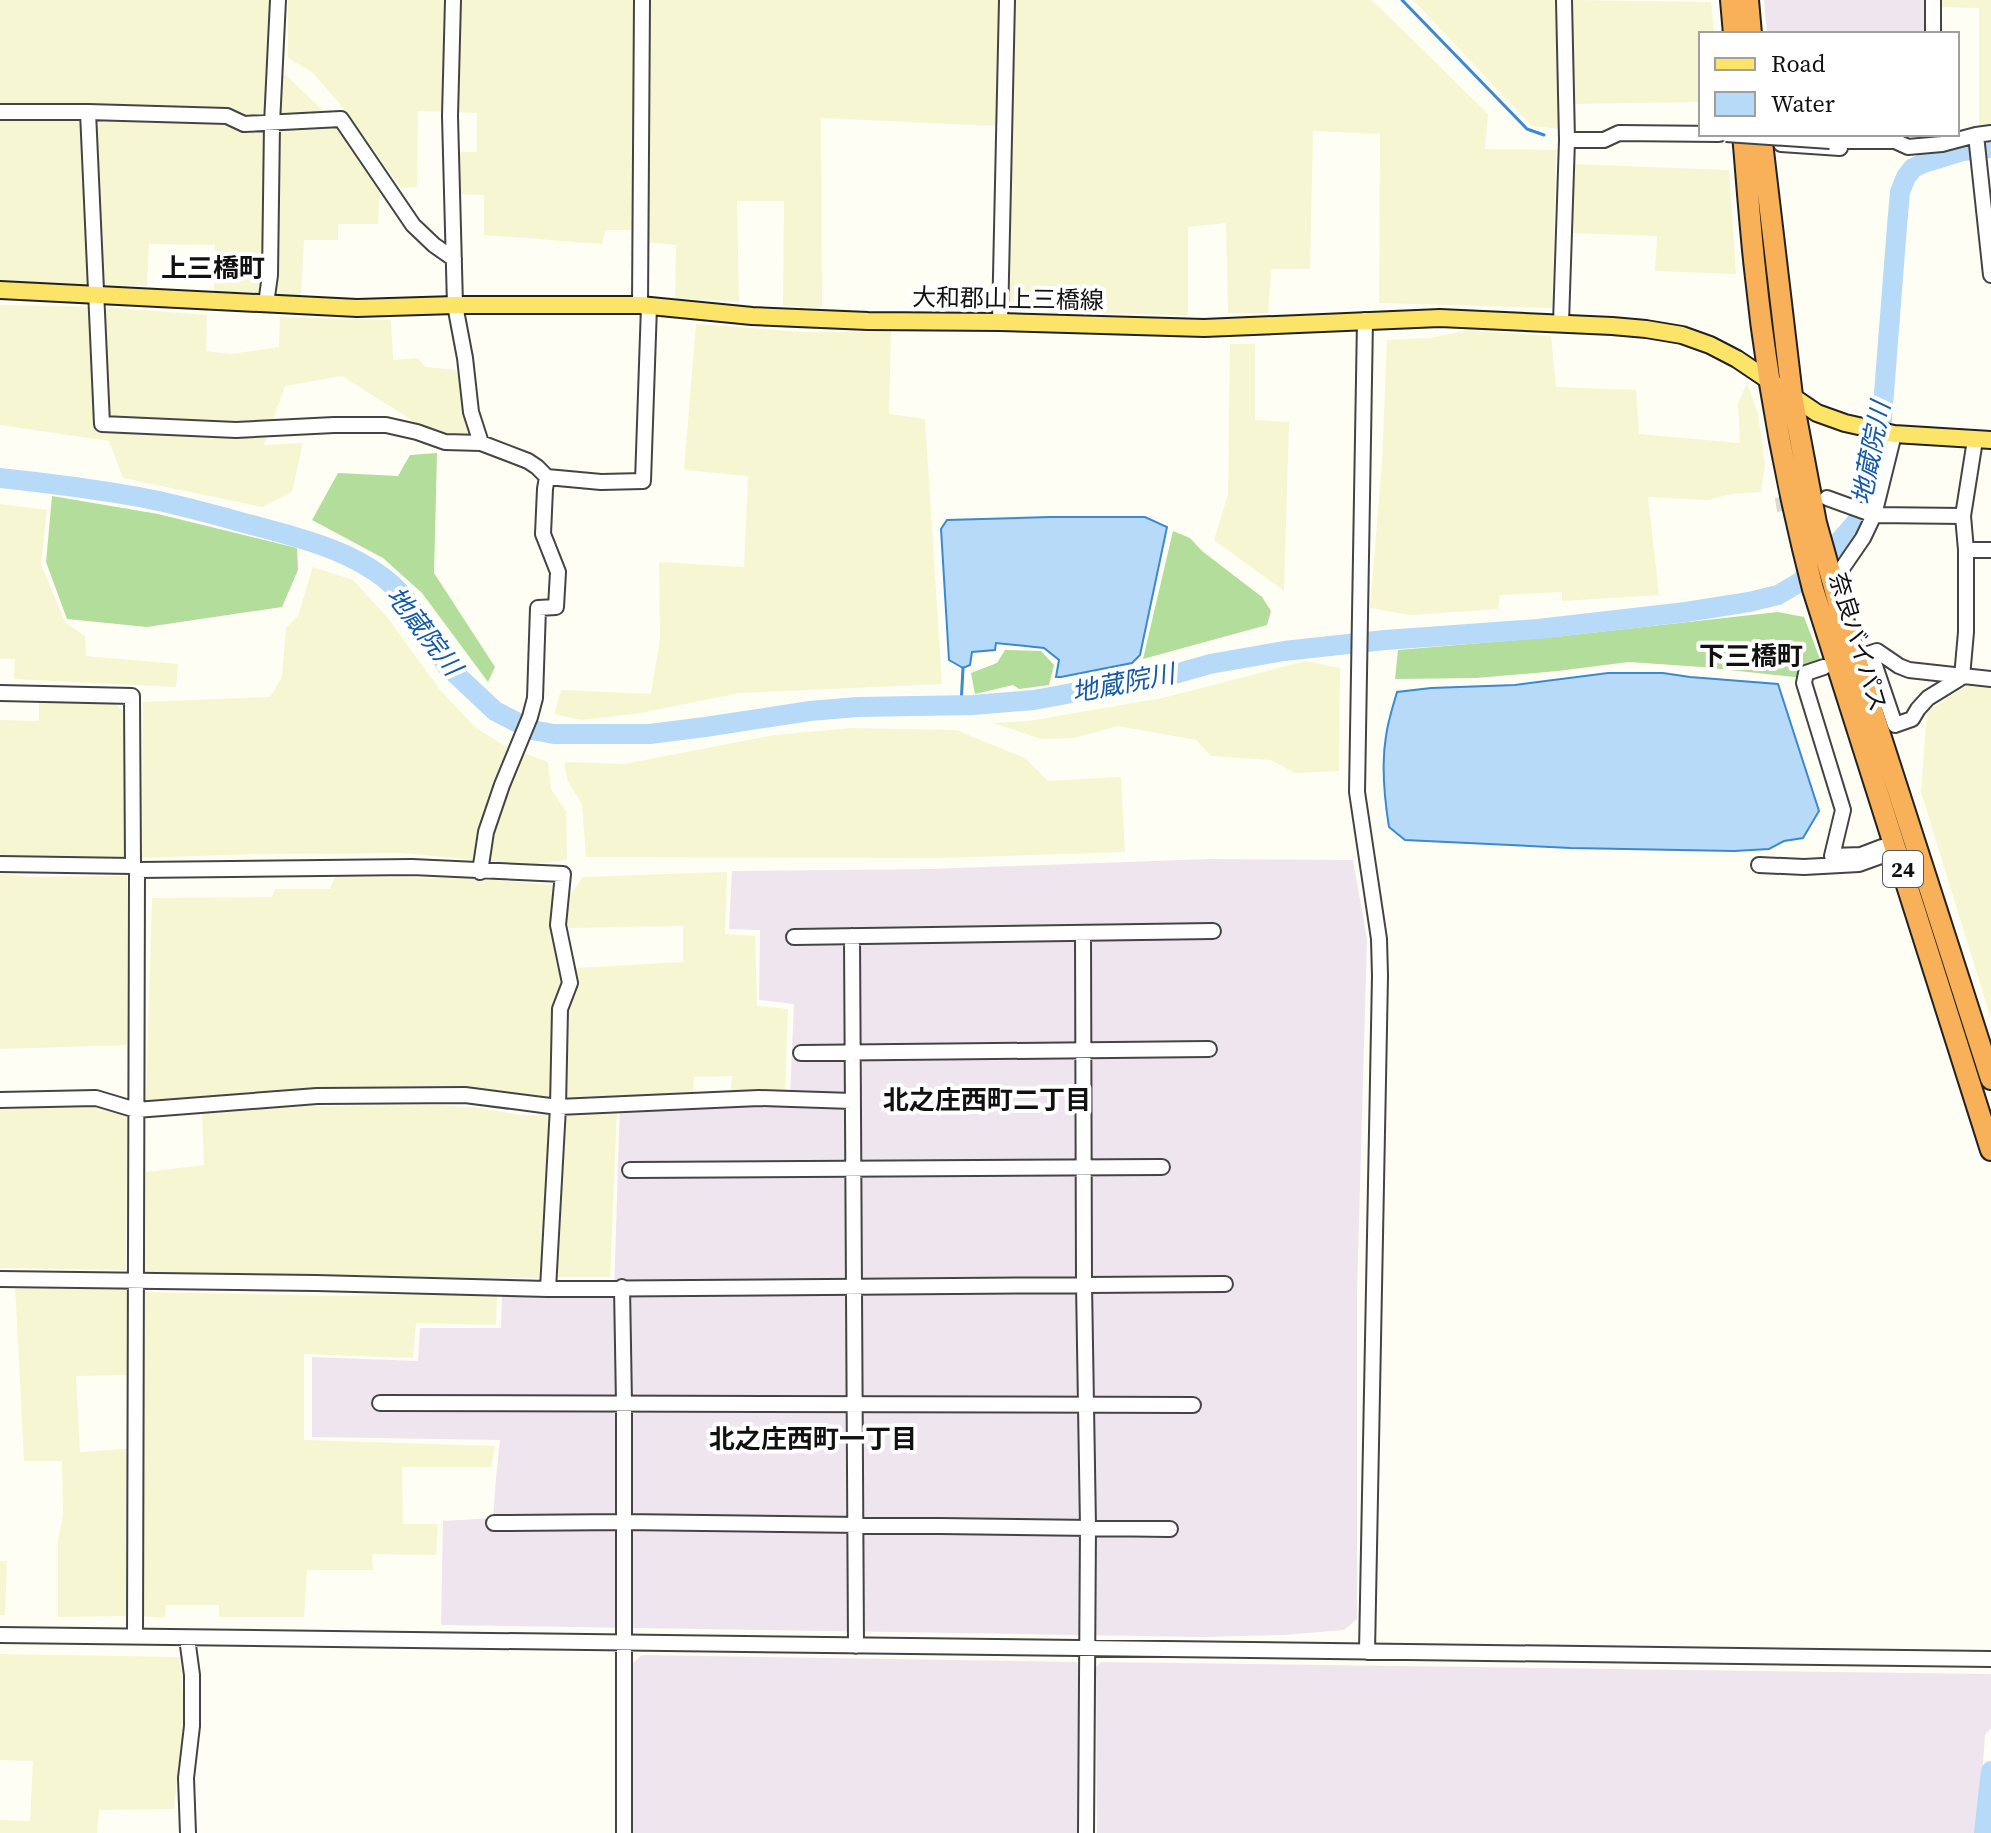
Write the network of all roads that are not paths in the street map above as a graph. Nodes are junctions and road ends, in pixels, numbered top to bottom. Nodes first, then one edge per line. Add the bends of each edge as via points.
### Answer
1 (278, 0) edge
2 (453, 0) edge
3 (642, 0) edge
4 (1007, 0) edge
5 (1564, 0) edge
6 (1731, 0) edge
7 (1748, 0) edge
8 (1933, 0) edge
9 (1734, 32) edge
10 (1751, 32) edge
11 (1933, 32) edge
12 (0, 112) edge
13 (88, 112) junction
14 (272, 124) junction
15 (1699, 134) edge
16 (1743, 136) edge
17 (1756, 136) edge
18 (1981, 136) edge
19 (1762, 138) edge
20 (1942, 139) edge
21 (1567, 140) junction
22 (1908, 147) junction
23 (454, 259) junction
24 (1991, 275) edge
25 (0, 290) edge
26 (95, 295) junction
27 (266, 304) junction
28 (455, 305) junction
29 (644, 306) junction
30 (1365, 320) junction
31 (1000, 322) junction
32 (1561, 323) junction
33 (1770, 380) junction
34 (1792, 396) junction
35 (1892, 434) junction
36 (1983, 440) edge
37 (481, 443) junction
38 (547, 477) junction
39 (1827, 498) dead end
40 (1865, 512) junction
41 (1963, 516) junction
42 (1966, 550) junction
43 (1991, 550) edge
44 (1825, 582) junction
45 (1863, 660) junction
46 (1824, 667) dead end
47 (1962, 677) junction
48 (1991, 679) edge
49 (0, 693) edge
50 (0, 864) edge
51 (1759, 865) dead end
52 (135, 868) junction
53 (480, 872) junction
54 (1213, 931) dead end
55 (1083, 933) junction
56 (852, 936) junction
57 (794, 937) dead end
58 (1209, 1049) dead end
59 (1084, 1051) junction
60 (801, 1053) dead end
61 (852, 1053) junction
62 (1991, 1079) edge
63 (0, 1100) edge
64 (852, 1101) junction
65 (558, 1107) junction
66 (136, 1110) junction
67 (1991, 1150) edge
68 (1162, 1167) dead end
69 (1084, 1168) junction
70 (853, 1169) junction
71 (630, 1170) dead end
72 (0, 1279) edge
73 (135, 1280) junction
74 (1084, 1284) junction
75 (1225, 1284) dead end
76 (853, 1286) junction
77 (622, 1287) junction
78 (548, 1289) junction
79 (380, 1403) dead end
80 (624, 1404) junction
81 (855, 1405) junction
82 (1193, 1405) dead end
83 (1085, 1406) junction
84 (624, 1522) junction
85 (494, 1523) dead end
86 (855, 1524) junction
87 (1088, 1527) junction
88 (1170, 1529) dead end
89 (0, 1635) edge
90 (135, 1637) junction
91 (187, 1638) junction
92 (623, 1641) junction
93 (856, 1646) junction
94 (1087, 1647) junction
95 (1367, 1652) junction
96 (1991, 1659) edge
97 (188, 1833) edge
98 (624, 1833) edge
99 (1086, 1833) edge

1 - 14 street
2 - 23 street
3 - 29 street
4 - 31 street
5 - 21 street
6 - 9 highway
7 - 10 highway
8 - 11 street
12 - 13 street
13 - 14 street via 227,116 244,124
13 - 26 street
14 - 23 street via 341,119 413,225
14 - 27 street
15 - 21 street via 1619,133 1604,140
16 - 33 highway, 奈良バイパス / 24
17 - 22 street, bridge via 1895,141
18 - 20 street
18 - 24 street
19 - 22 street via 1830,149
19 - 34 highway, 奈良バイパス / 24
20 - 22 street
21 - 32 street
23 - 28 street
25 - 26 main road, 大和郡山上三橋線
26 - 27 main road, 大和郡山上三橋線
26 - 37 street via 102,424 236,430 386,425 445,442
27 - 28 main road, 大和郡山上三橋線
28 - 29 main road, 大和郡山上三橋線
28 - 37 street via 471,412
29 - 31 main road, 大和郡山上三橋線 via 868,321
29 - 38 street via 643,481
30 - 31 main road, 大和郡山上三橋線 via 1204,328
30 - 32 main road, 大和郡山上三橋線
30 - 95 street via 1357,792 1380,976
32 - 33 main road, 大和郡山上三橋線 via 1682,335
33 - 34 main road, 大和郡山上三橋線
33 - 44 highway, 奈良バイパス / 24 via 1801,542
34 - 35 main road, 大和郡山上三橋線 via 1817,413
34 - 44 highway, 奈良バイパス / 24
35 - 36 main road, 大和郡山上三橋線
35 - 40 street
36 - 41 street
37 - 38 street via 528,461
38 - 53 street via 543,534 558,572 556,607 538,608 535,698 486,832
39 - 40 street
40 - 41 street
40 - 44 street via 1863,538
41 - 42 street
42 - 43 street
42 - 47 street
44 - 45 highway, 奈良バイパス / 24
44 - 67 highway, 奈良バイパス / 24
45 - 47 street via 1877,651 1909,670
45 - 47 street via 1874,663 1895,725 1912,719 1928,698
45 - 62 highway, 奈良バイパス / 24
46 - 51 street via 1806,673 1804,683 1843,810 1832,856 1861,855 1882,847 1884,855 1859,864
47 - 48 street
49 - 52 street via 132,696
50 - 52 street
52 - 53 street via 412,867
52 - 66 street
53 - 65 street via 563,874 558,925 570,983 560,1009
54 - 55 street
55 - 56 street
55 - 59 street
56 - 57 street
56 - 61 street
58 - 59 street
59 - 61 street
59 - 69 street
60 - 61 street
61 - 64 street
63 - 66 street via 96,1098
64 - 65 street via 759,1098
64 - 70 street
65 - 66 street via 465,1095 317,1096
65 - 78 street
66 - 73 street
68 - 69 street
69 - 70 street
69 - 74 street
70 - 71 street
70 - 76 street
72 - 73 street
73 - 78 street
73 - 90 street
74 - 75 street
74 - 76 street
74 - 83 street
76 - 77 street
76 - 81 street
77 - 78 street
77 - 80 street
79 - 80 street
80 - 81 street
80 - 84 street
81 - 83 street
81 - 86 street
82 - 83 street
83 - 87 street
84 - 85 street
84 - 86 street
84 - 92 street
86 - 87 street
86 - 93 street
87 - 88 street
87 - 94 street
89 - 90 street
90 - 91 street
91 - 92 street
91 - 97 street via 192,1675
92 - 93 street
92 - 98 street
93 - 94 street
94 - 95 street
94 - 99 street
95 - 96 street

